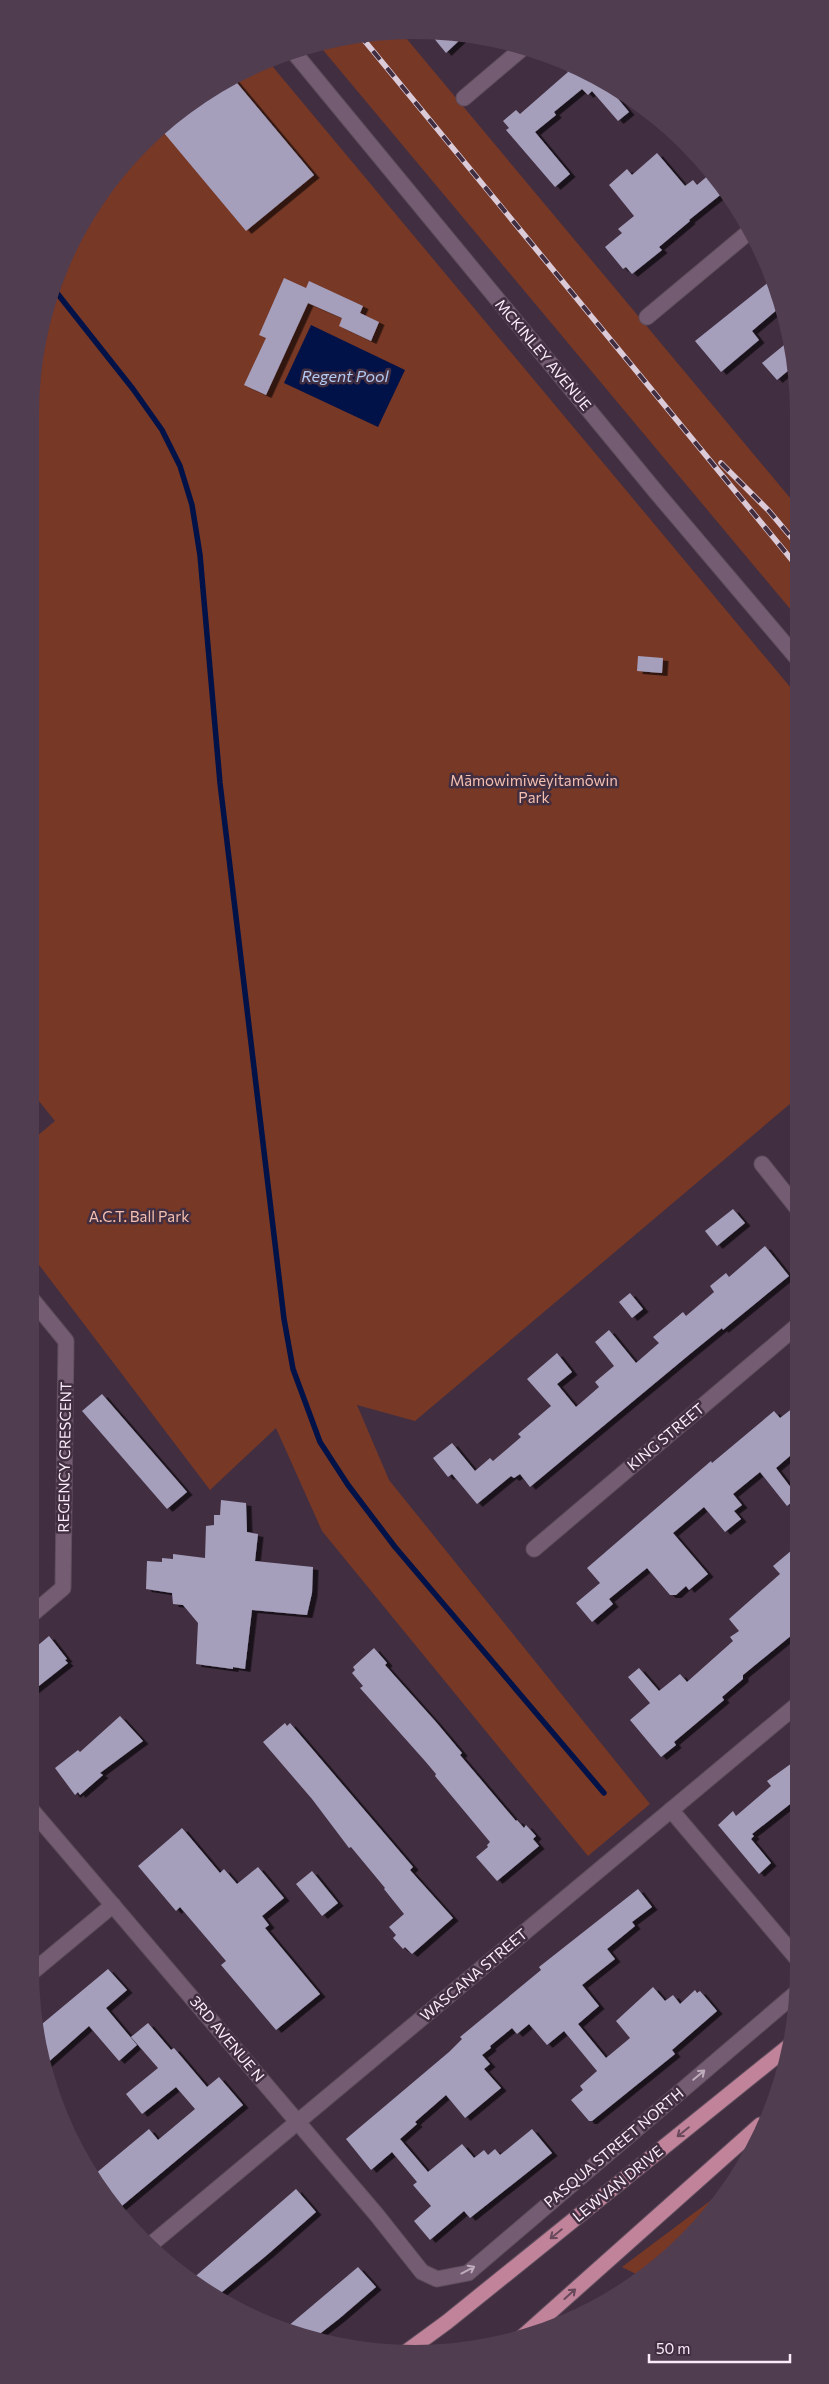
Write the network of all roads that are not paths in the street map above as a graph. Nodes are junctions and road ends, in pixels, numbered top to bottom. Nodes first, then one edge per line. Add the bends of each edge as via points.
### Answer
1 (517, 53) edge
2 (298, 58) edge
3 (464, 98) dead end
4 (745, 236) edge
5 (647, 317) dead end
6 (790, 650) edge
7 (762, 1164) dead end
8 (790, 1199) edge
9 (39, 1308) edge
10 (790, 1332) edge
11 (534, 1549) dead end
12 (39, 1608) edge
13 (790, 1711) edge
14 (671, 1810) junction
15 (39, 1819) edge
16 (113, 1906) junction
17 (790, 1950) edge
18 (39, 1967) edge
19 (789, 1999) edge
20 (781, 2053) edge
21 (296, 2122) junction
22 (753, 2132) edge
23 (156, 2241) edge
24 (422, 2272) joint
25 (535, 2325) edge
26 (416, 2345) edge

1 - 3 street
2 - 6 street, MCKINLEY AVENUE
4 - 5 street
7 - 8 street
9 - 12 street, REGENCY CRESCENT via 66,1340 63,1588
10 - 11 street, KING STREET
13 - 14 street, WASCANA STREET
14 - 17 street
14 - 21 street, WASCANA STREET
15 - 16 street, 3RD AVENUE N
16 - 18 street
16 - 21 street, 3RD AVENUE N
24 -> 19 street, PASQUA STREET NORTH via 438,2279 468,2273
20 -> 26 main road, LEWVAN DRIVE
21 - 23 street, WASCANA STREET
21 - 24 street, 3RD AVENUE N
25 -> 22 main road

